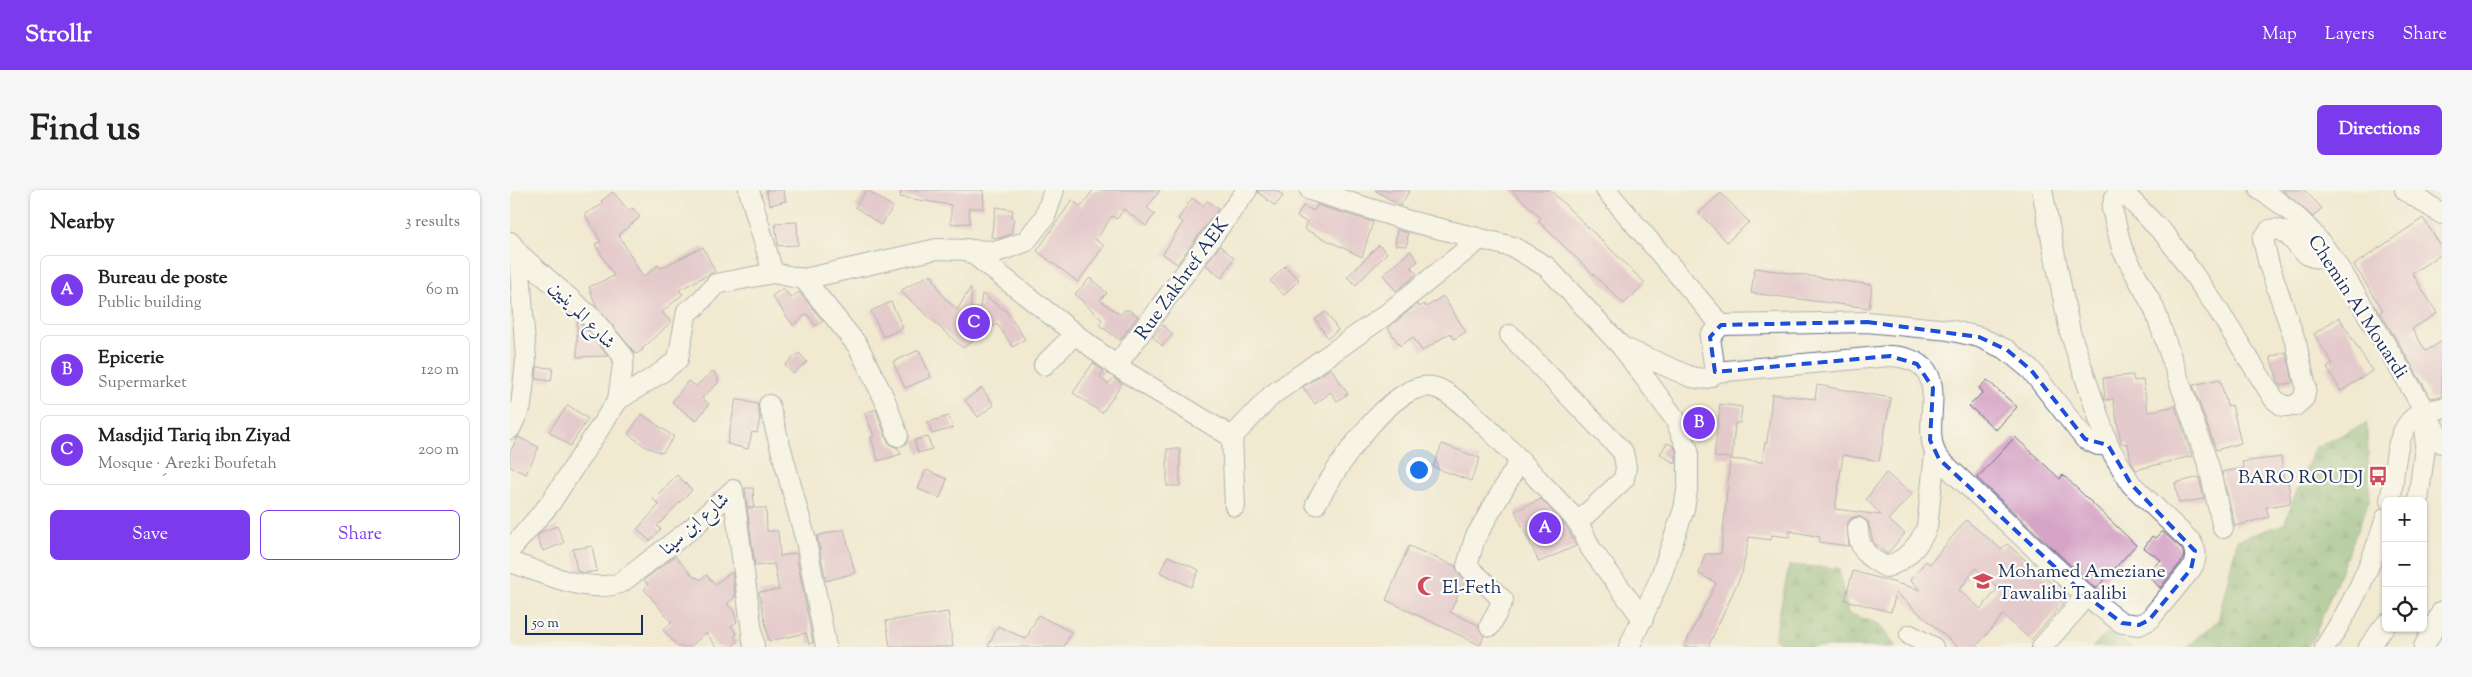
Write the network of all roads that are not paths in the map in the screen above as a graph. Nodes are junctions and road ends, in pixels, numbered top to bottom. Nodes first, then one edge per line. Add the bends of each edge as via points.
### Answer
1 (749, 190) edge
2 (1054, 190) edge
3 (1247, 190) edge
4 (1310, 190) edge
5 (1606, 190) edge
6 (2042, 190) edge
7 (2260, 190) edge
8 (2405, 190) edge
9 (2121, 191) edge
10 (2442, 214) edge
11 (1480, 240) junction
12 (514, 248) edge
13 (967, 249) junction
14 (2329, 255) junction
15 (773, 273) junction
16 (804, 280) junction
17 (1721, 325) junction
18 (1075, 334) junction
19 (1510, 335) dead end
20 (1622, 347) junction
21 (1044, 365) dead end
22 (1116, 366) junction
23 (1715, 372) junction
24 (618, 400) junction
25 (769, 405) dead end
26 (2434, 410) edge
27 (510, 429) edge
28 (898, 436) dead end
29 (1232, 437) junction
30 (2442, 443) edge
31 (2108, 445) junction
32 (1935, 454) junction
33 (1520, 460) junction
34 (2391, 497) edge
35 (2419, 497) edge
36 (1316, 504) dead end
37 (1235, 506) dead end
38 (1578, 522) junction
39 (1858, 528) dead end
40 (2224, 528) dead end
41 (2382, 530) edge
42 (510, 550) edge
43 (510, 562) edge
44 (2085, 595) junction
45 (2442, 611) edge
46 (1643, 619) junction
47 (1490, 626) dead end
48 (2382, 630) edge
49 (1910, 635) dead end
50 (754, 647) edge
51 (826, 647) edge
52 (1629, 647) edge
53 (1934, 647) edge
54 (2042, 647) edge
55 (2325, 647) edge
56 (2370, 647) edge
57 (2424, 647) edge

1 - 15 street
2 - 13 street via 1045,217 1025,242 999,251
3 - 22 street, Rue Zakhref AEK
4 - 11 street
5 - 17 street
6 - 31 street via 2070,332
7 - 14 street, Chemin Al Mouardi via 2283,203 2313,232
8 - 10 street
9 - 14 street via 2167,238 2213,302 2274,399 2283,406 2298,404 2304,398 2306,387 2296,343 2263,239 2270,230 2277,230 2286,234 2310,257
9 - 40 street via 2112,209 2122,249 2154,308 2209,467
11 - 20 street via 1513,247 1548,267
11 - 29 street via 1384,316 1272,395
12 - 24 street, شارع المرينيين via 593,319 624,357
12 - 27 street via 526,361 521,406
13 - 16 street via 937,249
13 - 18 street
14 - 26 street, Chemin Al Mouardi
15 - 16 street
15 - 24 street via 716,284 695,308 687,311 678,359
16 - 28 street via 858,346 885,400
17 - 23 street via 1710,337
17 - 31 street via 1867,322 1979,336 2007,350 2031,370 2085,438 2098,445
18 - 21 street
18 - 22 street
19 - 38 street via 1624,452 1624,479
20 - 23 street via 1691,378 1712,377
20 - 46 street via 1676,419 1688,450 1684,509 1674,543
22 - 29 street
23 - 32 street via 1890,356 1909,360 1925,371 1933,388 1930,440
24 - 42 street via 549,505
25 - 51 street via 806,542
26 - 30 street, Chemin Al Mouardi
26 - 34 street via 2408,424 2402,433
26 - 35 street
29 - 37 street
31 - 44 street via 2131,484 2191,542 2196,560 2149,620 2139,625 2122,623
32 - 39 street via 1926,527 1922,538 1900,562 1886,567 1870,559 1858,539
32 - 44 street
33 - 36 street via 1450,394 1432,386 1414,388 1388,406 1335,469
33 - 38 street
33 - 47 street via 1476,538 1466,566 1503,600
38 - 46 street via 1591,549
41 - 55 street via 2344,619
43 - 50 street, شارع ابن سينا via 586,586 612,587 692,528 733,490
44 - 54 street
45 - 57 street
46 - 52 street
48 - 56 street
49 - 53 street

